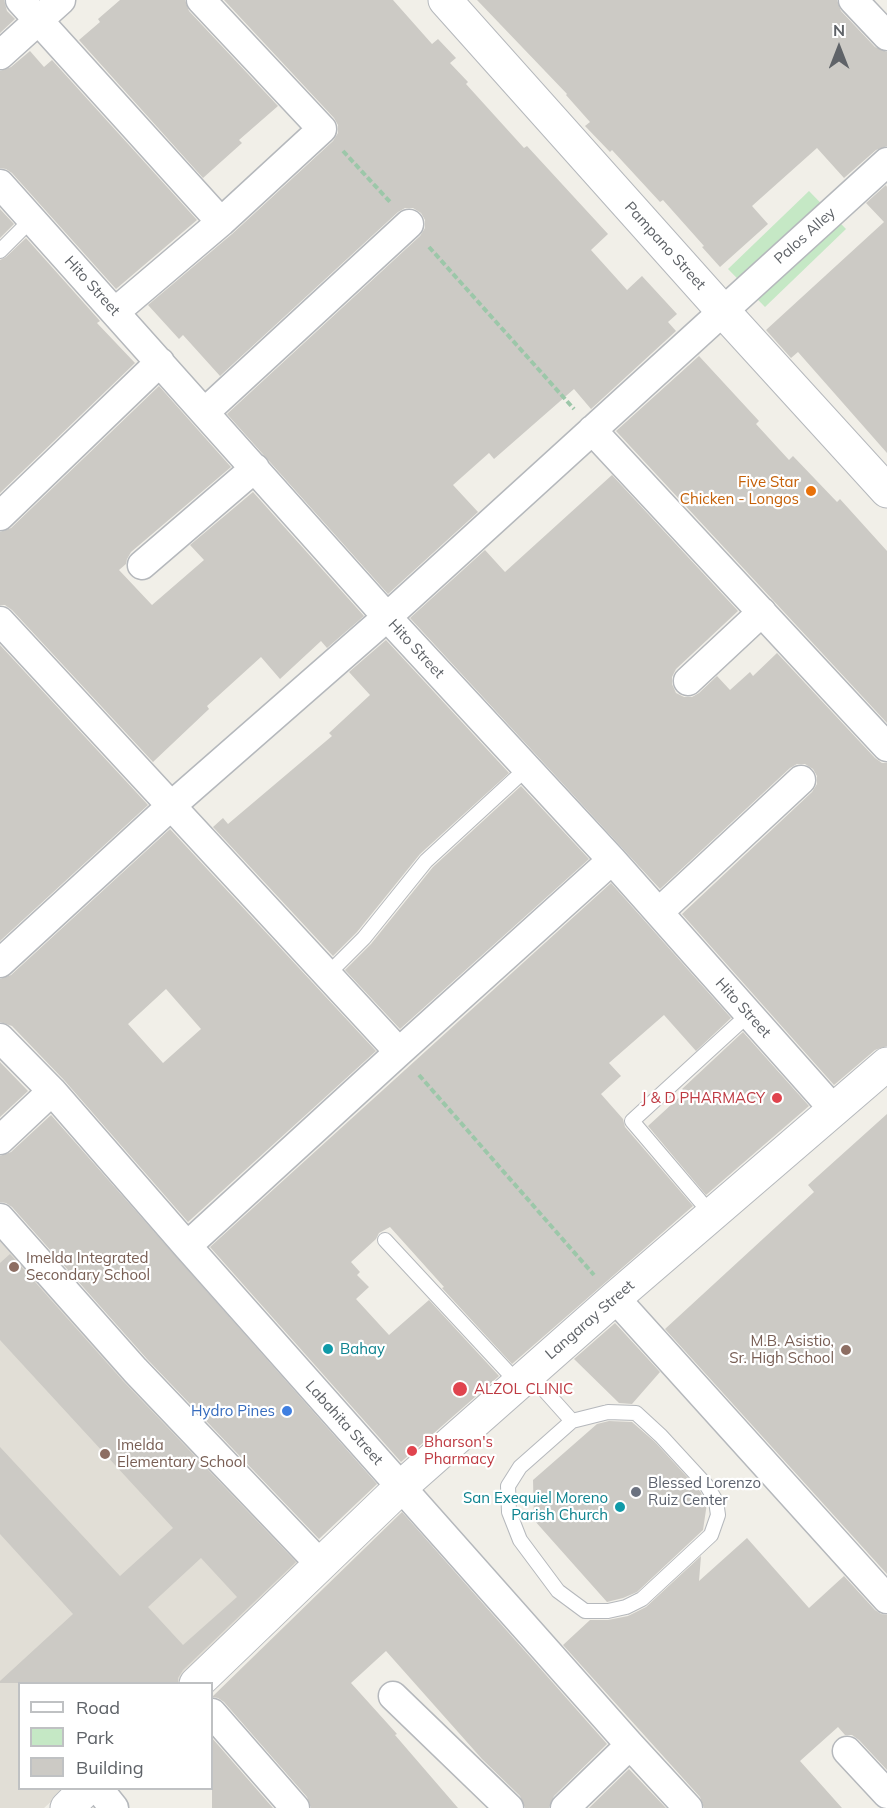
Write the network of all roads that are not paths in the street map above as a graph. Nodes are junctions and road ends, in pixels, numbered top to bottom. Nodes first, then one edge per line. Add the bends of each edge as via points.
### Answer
1 (61, 0) edge
2 (201, 0) edge
3 (446, 0) edge
4 (854, 0) edge
5 (29, 10) edge
6 (887, 36) edge
7 (0, 55) edge
8 (887, 162) edge
9 (0, 184) edge
10 (32, 219) junction
11 (221, 222) junction
12 (409, 224) road end
13 (0, 251) edge
14 (722, 310) junction
15 (116, 312) junction
16 (160, 362) junction
17 (206, 412) junction
18 (592, 430) junction
19 (255, 468) junction
20 (887, 491) edge
21 (0, 516) edge
22 (142, 565) dead end
23 (762, 612) junction
24 (387, 617) junction
25 (0, 621) edge
26 (688, 681) dead end
27 (887, 747) edge
28 (527, 768) junction
29 (801, 780) dead end
30 (171, 806) junction
31 (612, 860) junction
32 (659, 912) junction
33 (0, 963) edge
34 (327, 975) junction
35 (749, 1014) junction
36 (0, 1038) edge
37 (399, 1052) junction
38 (887, 1064) edge
39 (52, 1091) junction
40 (835, 1111) junction
41 (0, 1140) edge
42 (712, 1215) junction
43 (0, 1218) edge
44 (386, 1240) dead end
45 (187, 1246) junction
46 (615, 1298) junction
47 (524, 1378) junction
48 (572, 1421) junction
49 (401, 1487) junction
50 (320, 1564) junction
51 (887, 1599) edge
52 (197, 1682) edge
53 (393, 1696) dead end
54 (213, 1714) edge
55 (630, 1745) junction
56 (847, 1751) dead end
57 (85, 1790) edge
58 (100, 1790) edge
59 (887, 1794) edge
60 (67, 1808) edge
61 (114, 1808) edge
62 (295, 1808) edge
63 (509, 1808) edge
64 (565, 1808) edge
65 (688, 1808) edge

1 - 5 street
2 - 11 street via 322,129
3 - 14 street, Pampano Street
4 - 6 street
5 - 7 street
5 - 11 street
8 - 14 street, Palos Alley
9 - 10 street, Hito Street
10 - 13 lane
10 - 15 street, Hito Street
11 - 15 street
12 - 17 street
14 - 18 street, Palos Alley
14 - 20 street, Pampano Street
15 - 16 street, Hito Street
16 - 17 street, Hito Street
16 - 21 street
17 - 19 street, Hito Street
18 - 23 street
18 - 24 street, Palos Alley
19 - 22 street
19 - 24 street, Hito Street
23 - 26 street
23 - 27 street
24 - 28 street, Hito Street
24 - 30 street, Palos Alley
25 - 30 street
28 - 31 street, Hito Street
28 - 34 lane via 426,861 364,938
29 - 32 street
30 - 33 street, Palos Alley
30 - 34 street
31 - 32 street, Hito Street
31 - 37 street
32 - 35 street, Hito Street
34 - 37 street
35 - 40 street, Hito Street
35 - 42 lane via 632,1121
36 - 39 street, Labahita Street
37 - 45 street
38 - 40 street, Langaray Street
39 - 41 street
39 - 45 street, Labahita Street
40 - 42 street, Langaray Street
42 - 46 street, Langaray Street
43 - 50 street via 135,1370
44 - 47 lane
45 - 49 street, Labahita Street
46 - 47 street, Langaray Street
46 - 51 street
47 - 48 lane
47 - 49 street, Langaray Street
48 - 48 lane via 608,1412 636,1413 707,1486 716,1501 718,1515 711,1535 642,1599 626,1607 585,1611 558,1591 519,1540 509,1512 508,1486 519,1467
49 - 50 street, Langaray Street
49 - 55 street, Labahita Street
50 - 52 street, Langaray Street
53 - 63 street
54 - 62 street
55 - 64 street
55 - 65 street, Labahita Street
56 - 59 street
57 - 60 street
58 - 61 street

